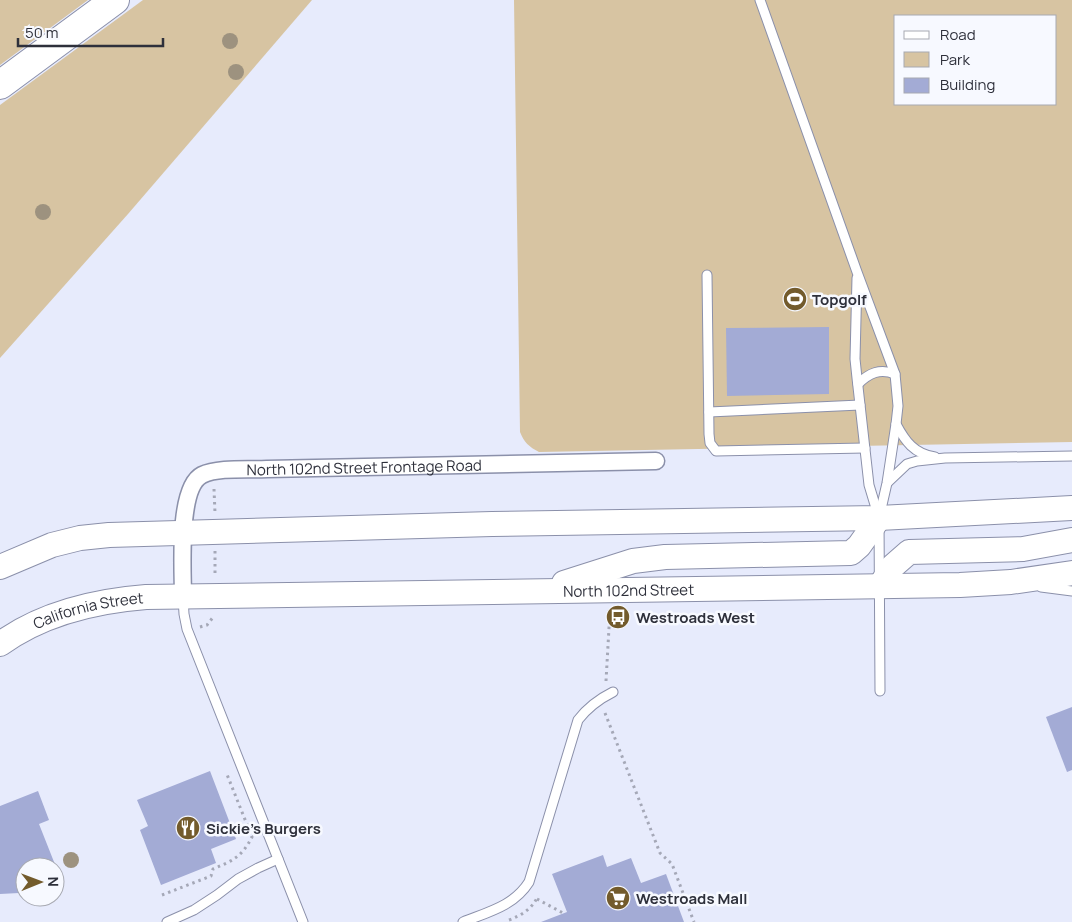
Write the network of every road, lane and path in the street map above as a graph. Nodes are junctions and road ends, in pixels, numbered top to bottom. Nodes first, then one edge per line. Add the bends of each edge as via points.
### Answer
1 (115, 0) edge
2 (760, 0) edge
3 (0, 85) edge
4 (857, 272) junction
5 (707, 275) dead end
6 (895, 374) junction
7 (858, 384) junction
8 (860, 405) junction
9 (709, 412) junction
10 (896, 424) junction
11 (865, 448) junction
12 (1072, 456) edge
13 (945, 458) junction
14 (656, 461) dead end
15 (887, 483) junction
16 (214, 485) dead end
17 (1072, 508) edge
18 (215, 512) dead end
19 (879, 518) junction
20 (184, 534) junction
21 (1072, 540) edge
22 (215, 556) dead end
23 (0, 567) edge
24 (1072, 574) edge
25 (215, 578) dead end
26 (1011, 582) junction
27 (880, 586) junction
28 (1072, 591) edge
29 (531, 592) junction
30 (183, 597) junction
31 (610, 610) dead end
32 (0, 644) edge
33 (880, 691) dead end
34 (609, 694) junction
35 (225, 767) dead end
36 (278, 859) junction
37 (162, 895) dead end
38 (563, 913) dead end
39 (166, 922) edge
40 (302, 922) edge
41 (463, 922) edge
42 (504, 922) edge
43 (694, 922) edge

1 - 3 highway
2 - 4 lane
4 - 6 lane
4 - 7 lane via 855,359
5 - 9 lane
6 - 7 lane via 872,372
6 - 10 lane via 898,398
7 - 8 lane
8 - 9 lane
8 - 11 lane
9 - 11 lane via 710,443 716,452
10 - 13 lane via 918,452
10 - 15 lane
11 - 19 lane via 869,485
12 - 13 lane
13 - 15 lane via 907,464
14 - 20 street, North 102nd Street Frontage Road via 221,471 203,474 194,480 185,506
15 - 19 lane
16 - 18 path
17 - 19 main road
19 - 20 main road via 492,524
19 - 27 lane
19 - 29 main road via 851,553 665,556 633,562
20 - 23 main road via 80,538 52,545
20 - 30 street, North 102nd Street Frontage Road
21 - 27 main road via 1023,549 909,552 893,566
22 - 25 path
24 - 26 main road, North 102nd Street
26 - 27 main road, North 102nd Street
26 - 28 lane
27 - 29 main road, North 102nd Street
27 - 33 lane
29 - 30 main road, North 102nd Street
30 - 32 main road, California Street via 126,599 82,607 38,621
30 - 36 lane via 187,629
31 - 34 path
34 - 41 lane via 586,710 578,720 526,887 513,901
34 - 43 path via 605,715 660,853 672,864
35 - 37 path via 252,837 235,860 213,869 211,876
36 - 39 lane via 238,879 194,910
36 - 40 lane
38 - 42 path via 537,899 523,915

